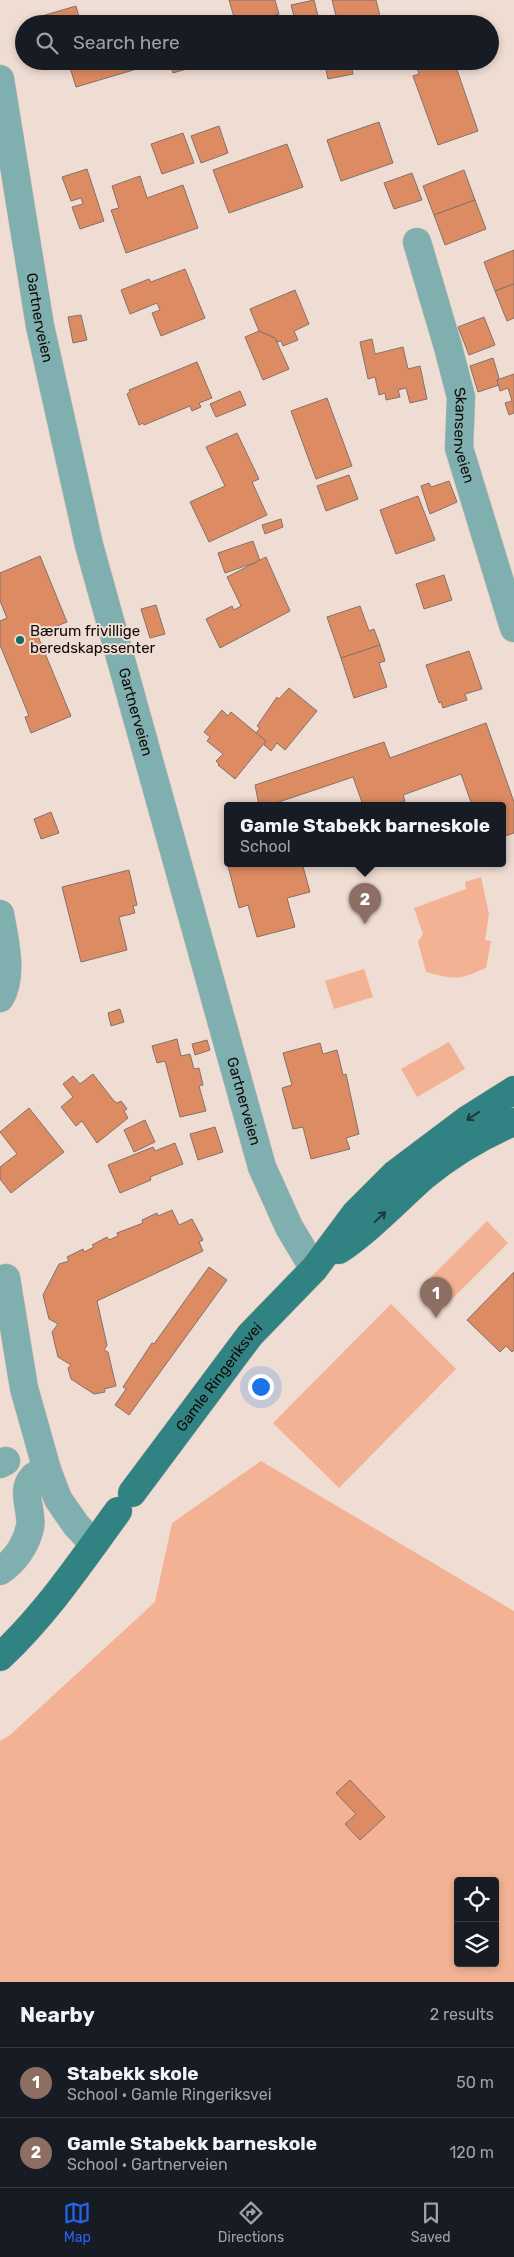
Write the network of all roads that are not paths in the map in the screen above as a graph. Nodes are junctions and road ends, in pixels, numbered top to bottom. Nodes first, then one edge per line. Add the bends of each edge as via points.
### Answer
1 (0, 79) edge
2 (417, 242) dead end
3 (514, 628) edge
4 (0, 914) edge
5 (0, 998) edge
6 (514, 1090) edge
7 (514, 1122) edge
8 (314, 1269) junction
9 (6, 1278) dead end
10 (47, 1470) junction
11 (94, 1544) junction
12 (0, 1571) edge
13 (0, 1657) edge

1 - 8 street, Gartnerveien via 40,326 88,545 262,1167 289,1228
2 - 3 street, Skansenveien via 461,397 459,448
4 - 5 street via 7,966
6 -> 8 main road, Gamle Ringeriksvei via 468,1119 395,1174 355,1214
8 -> 7 main road, Gamle Ringeriksvei via 362,1234 423,1177 457,1151
8 - 11 main road, Gamle Ringeriksvei via 250,1335
9 - 10 street via 24,1388
10 - 11 street via 58,1498
10 - 12 street via 33,1478 29,1487 30,1526 22,1547 11,1563
11 - 13 main road, Gamle Ringeriksvei via 34,1623

